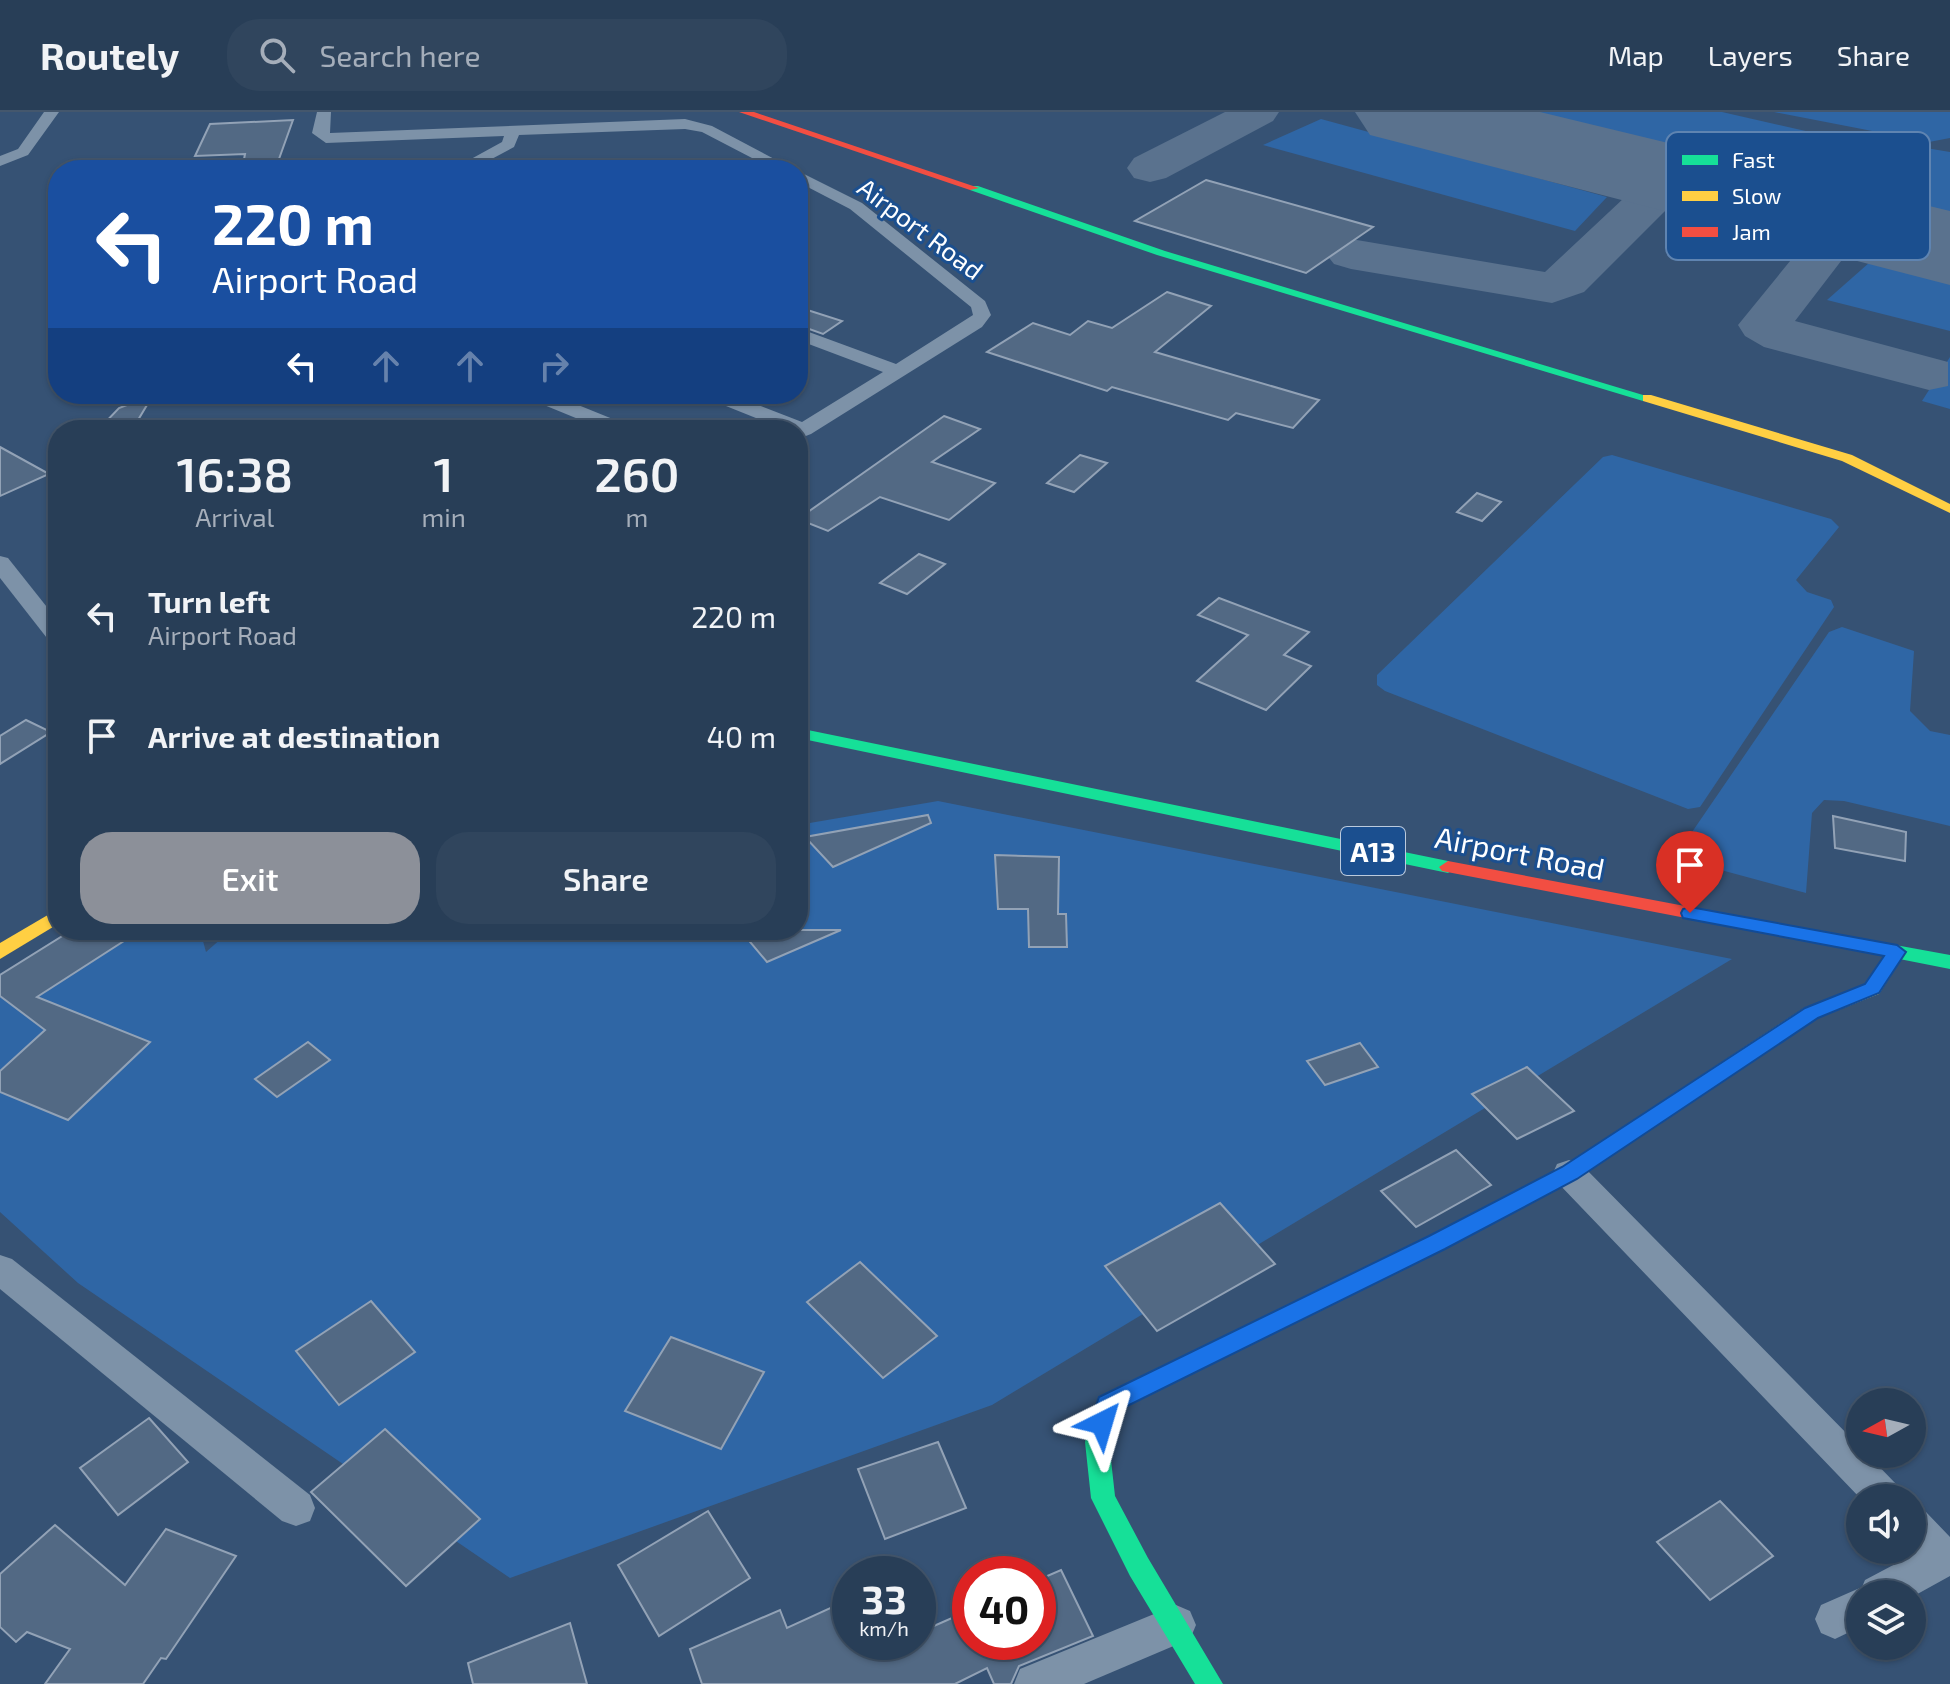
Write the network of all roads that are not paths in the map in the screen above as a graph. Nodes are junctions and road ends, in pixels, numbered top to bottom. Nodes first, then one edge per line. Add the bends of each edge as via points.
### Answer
1 (52, 112) edge
2 (324, 112) edge
3 (744, 112) edge
4 (513, 129) junction
5 (478, 160) edge
6 (767, 160) edge
7 (0, 161) edge
8 (808, 181) edge
9 (808, 338) edge
10 (897, 371) junction
11 (559, 404) edge
12 (736, 404) edge
13 (598, 420) edge
14 (773, 420) edge
15 (808, 428) edge
16 (1950, 509) edge
17 (0, 563) edge
18 (48, 624) edge
19 (808, 735) edge
20 (48, 921) edge
21 (0, 952) edge
22 (1897, 952) junction
23 (1950, 962) edge
24 (1569, 1173) junction
25 (0, 1269) edge
26 (1871, 1484) edge
27 (296, 1508) dead end
28 (1926, 1539) edge
29 (1904, 1580) edge
30 (1176, 1625) junction
31 (1035, 1684) edge
32 (1210, 1684) edge

1 - 7 street via 23,152
2 - 4 street via 320,133 326,138
3 - 16 main road via 1161,253 1847,458
4 - 5 street via 509,144
4 - 6 street via 685,124 707,129
8 - 10 street, Airport Road via 856,206 979,305 982,315 976,323
9 - 10 street
10 - 15 street, Airport Road
11 - 13 street
12 - 14 street
17 - 18 street
19 - 22 main road, Airport Road / A13 via 1512,880
20 - 21 main road
22 - 23 main road, Airport Road / A13
22 - 24 main road via 1872,989 1811,1013
24 - 26 street
24 - 30 main road via 1107,1404 1097,1442 1103,1498
25 - 27 street
28 - 29 street via 1944,1558
30 - 31 street
30 - 32 main road

